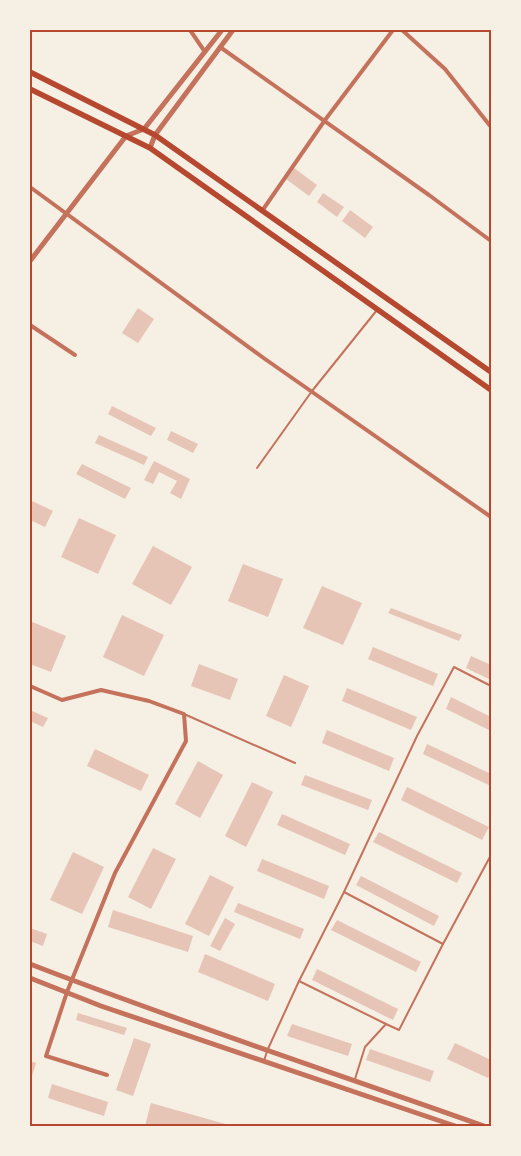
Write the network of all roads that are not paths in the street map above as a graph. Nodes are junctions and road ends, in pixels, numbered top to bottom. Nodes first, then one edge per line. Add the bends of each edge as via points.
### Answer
1 (190, 30) edge
2 (222, 30) edge
3 (233, 30) edge
4 (393, 30) edge
5 (402, 30) edge
6 (220, 47) junction
7 (205, 52) junction
8 (30, 72) edge
9 (30, 89) edge
10 (324, 120) junction
11 (491, 127) edge
12 (144, 129) junction
13 (155, 135) junction
14 (126, 136) junction
15 (150, 148) junction
16 (30, 187) edge
17 (262, 211) junction
18 (66, 214) junction
19 (491, 241) edge
20 (30, 261) edge
21 (378, 310) junction
22 (30, 325) edge
23 (75, 355) dead end
24 (491, 372) edge
25 (491, 390) edge
26 (312, 391) junction
27 (257, 468) dead end
28 (491, 517) edge
29 (30, 686) edge
30 (491, 686) edge
31 (184, 714) junction
32 (295, 763) dead end
33 (491, 855) edge
34 (344, 892) junction
35 (443, 944) junction
36 (30, 964) edge
37 (30, 978) edge
38 (72, 980) junction
39 (299, 981) junction
40 (67, 992) junction
41 (386, 1024) junction
42 (267, 1050) junction
43 (264, 1061) junction
44 (107, 1075) dead end
45 (354, 1080) junction
46 (448, 1125) edge
47 (455, 1126) edge
48 (484, 1126) edge

1 - 7 street
2 - 7 street
3 - 6 street
4 - 10 street
5 - 11 street via 445,69
6 - 10 street
6 - 13 street
7 - 12 street
8 - 12 main road
9 - 14 main road
10 - 17 street
10 - 19 street
12 - 13 main road
12 - 14 street
13 - 15 street
13 - 17 main road
14 - 15 main road
14 - 18 street
15 - 21 main road
16 - 18 street
17 - 24 main road
18 - 20 street
18 - 26 street
21 - 25 main road
21 - 26 lane
22 - 23 street
26 - 27 lane
26 - 28 street
29 - 31 street via 62,700 102,690 149,701
30 - 34 lane via 454,667
31 - 32 lane
31 - 38 street via 186,741 115,872
33 - 35 lane
34 - 35 lane
34 - 39 lane
35 - 41 lane via 399,1030
36 - 38 street
37 - 40 street
38 - 40 street
38 - 42 street
39 - 41 lane
39 - 42 lane
40 - 43 street
40 - 44 street via 46,1056
41 - 45 lane via 365,1047
42 - 43 lane
42 - 45 street
43 - 46 street
45 - 48 street
46 - 47 street

